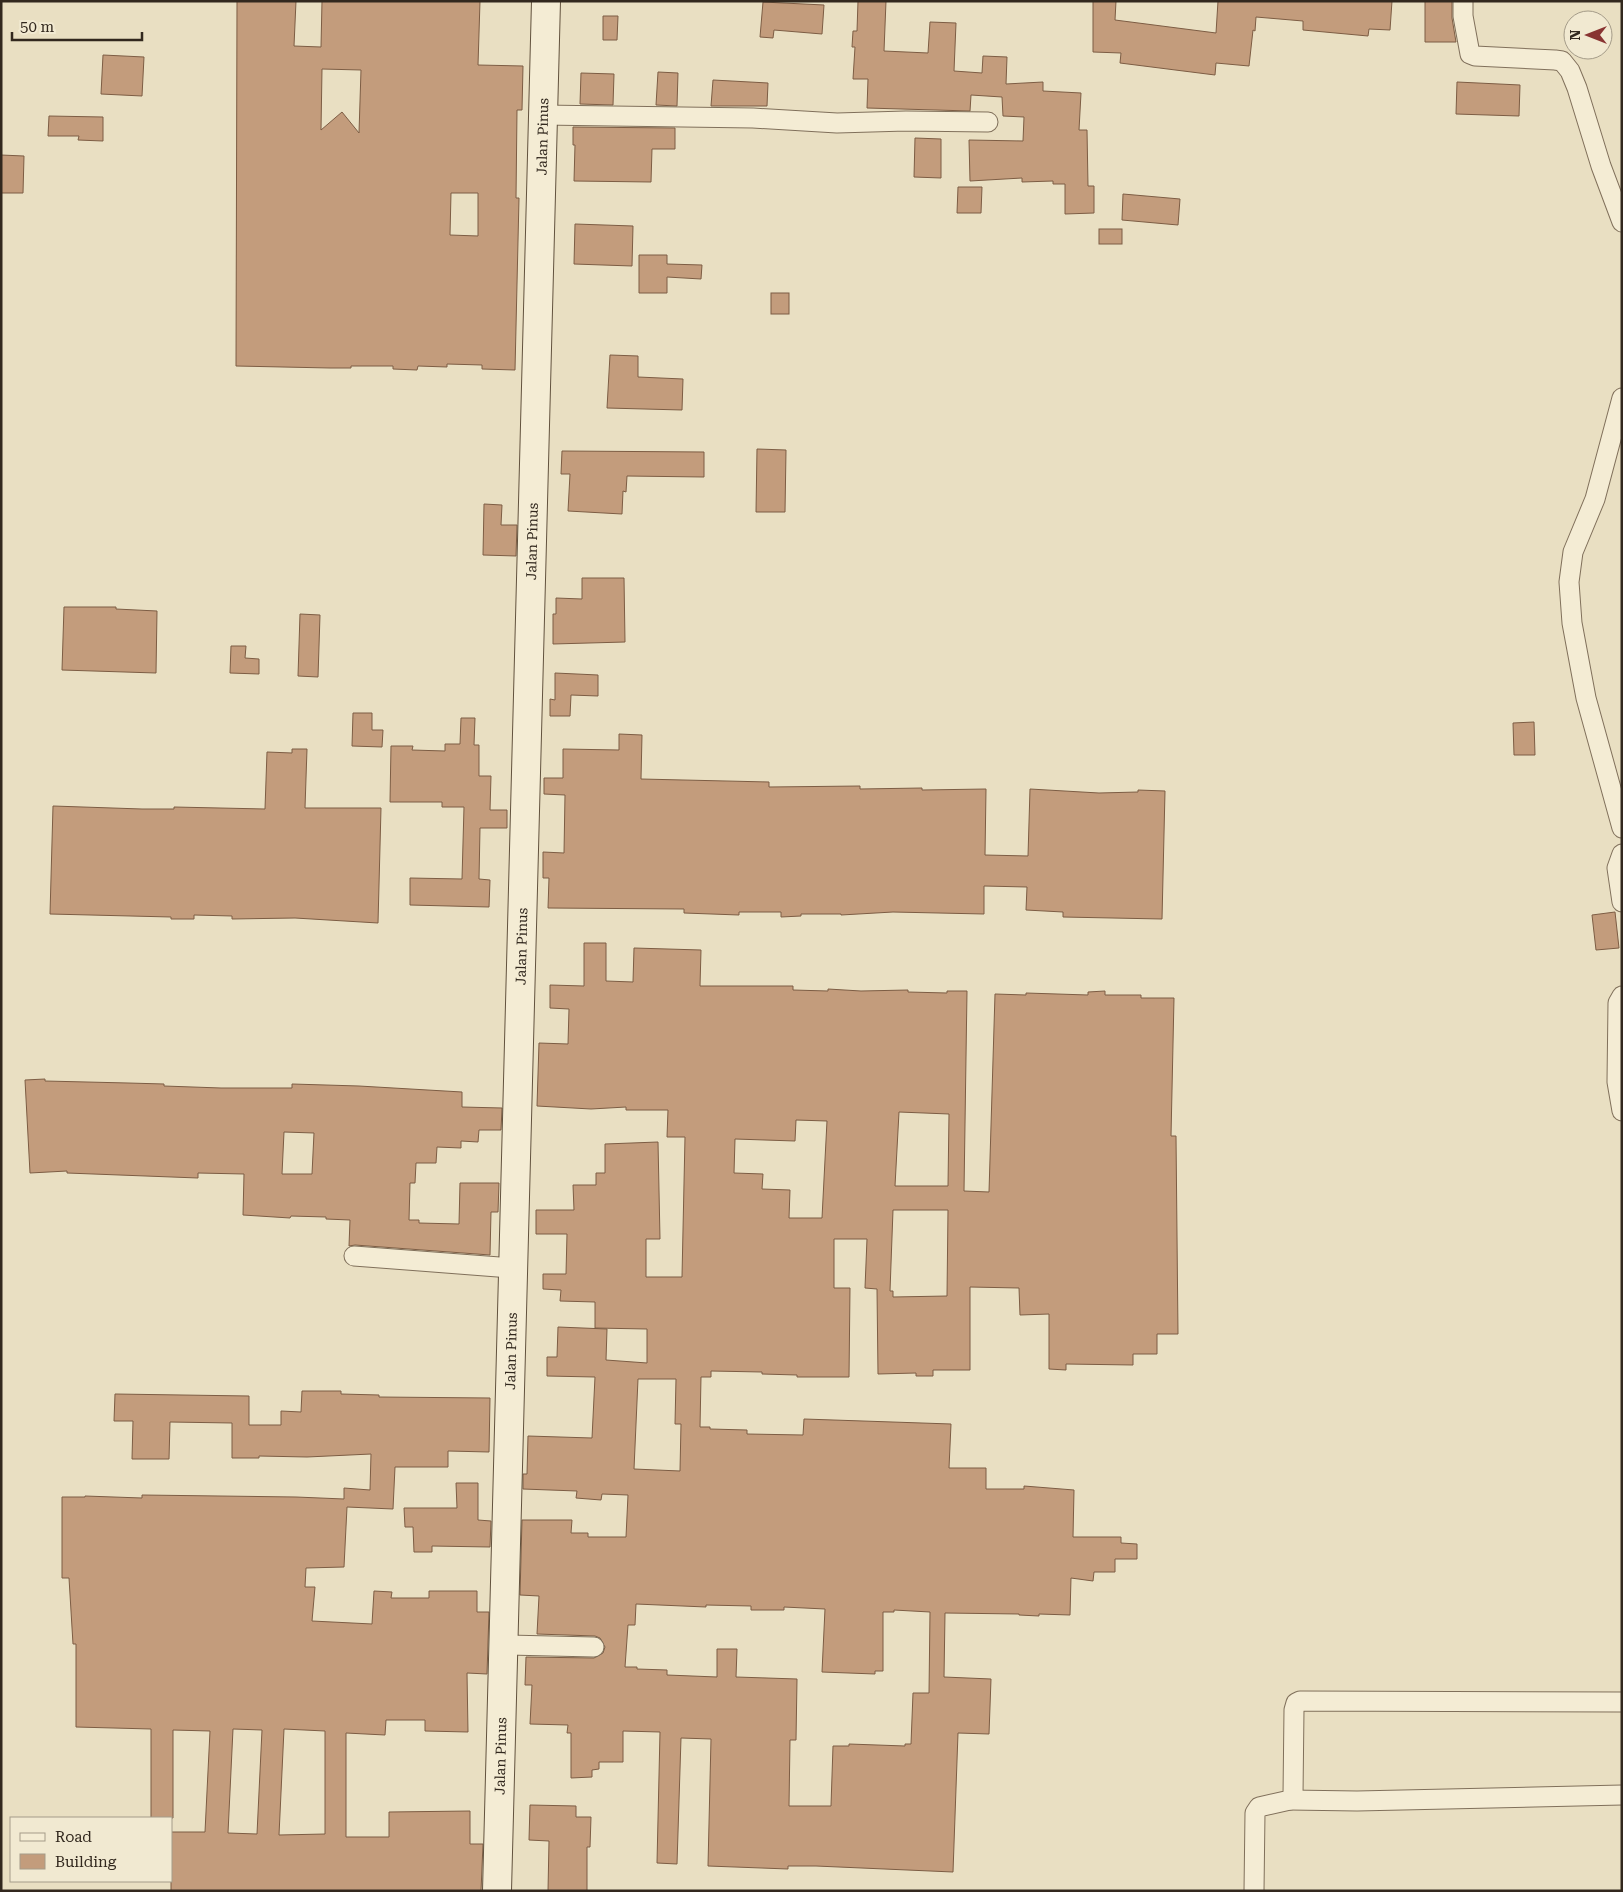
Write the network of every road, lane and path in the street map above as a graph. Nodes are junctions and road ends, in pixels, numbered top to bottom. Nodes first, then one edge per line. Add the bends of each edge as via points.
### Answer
1 (546, 1) edge
2 (1462, 1) edge
3 (542, 115) junction
4 (988, 122) dead end
5 (1622, 222) edge
6 (1622, 398) edge
7 (1622, 828) edge
8 (1622, 854) edge
9 (1622, 902) edge
10 (1622, 996) edge
11 (1622, 1111) edge
12 (354, 1256) dead end
13 (512, 1268) junction
14 (503, 1644) junction
15 (594, 1647) dead end
16 (1622, 1702) edge
17 (1622, 1795) edge
18 (1290, 1800) junction
19 (497, 1891) edge
20 (1254, 1891) edge

1 - 3 street, Jalan Pinus
2 - 5 street via 1470,54 1555,60 1566,65 1577,88
3 - 4 street via 754,118 837,123
3 - 13 street, Jalan Pinus
6 - 7 street via 1595,499 1573,552 1569,582 1572,623 1586,698
8 - 9 street via 1617,868
10 - 11 street via 1618,1003 1617,1082
12 - 13 street
13 - 14 street, Jalan Pinus
14 - 15 street
14 - 19 street, Jalan Pinus
16 - 18 street via 1304,1700 1295,1705 1294,1788
17 - 18 street
18 - 20 street via 1259,1807 1255,1814

